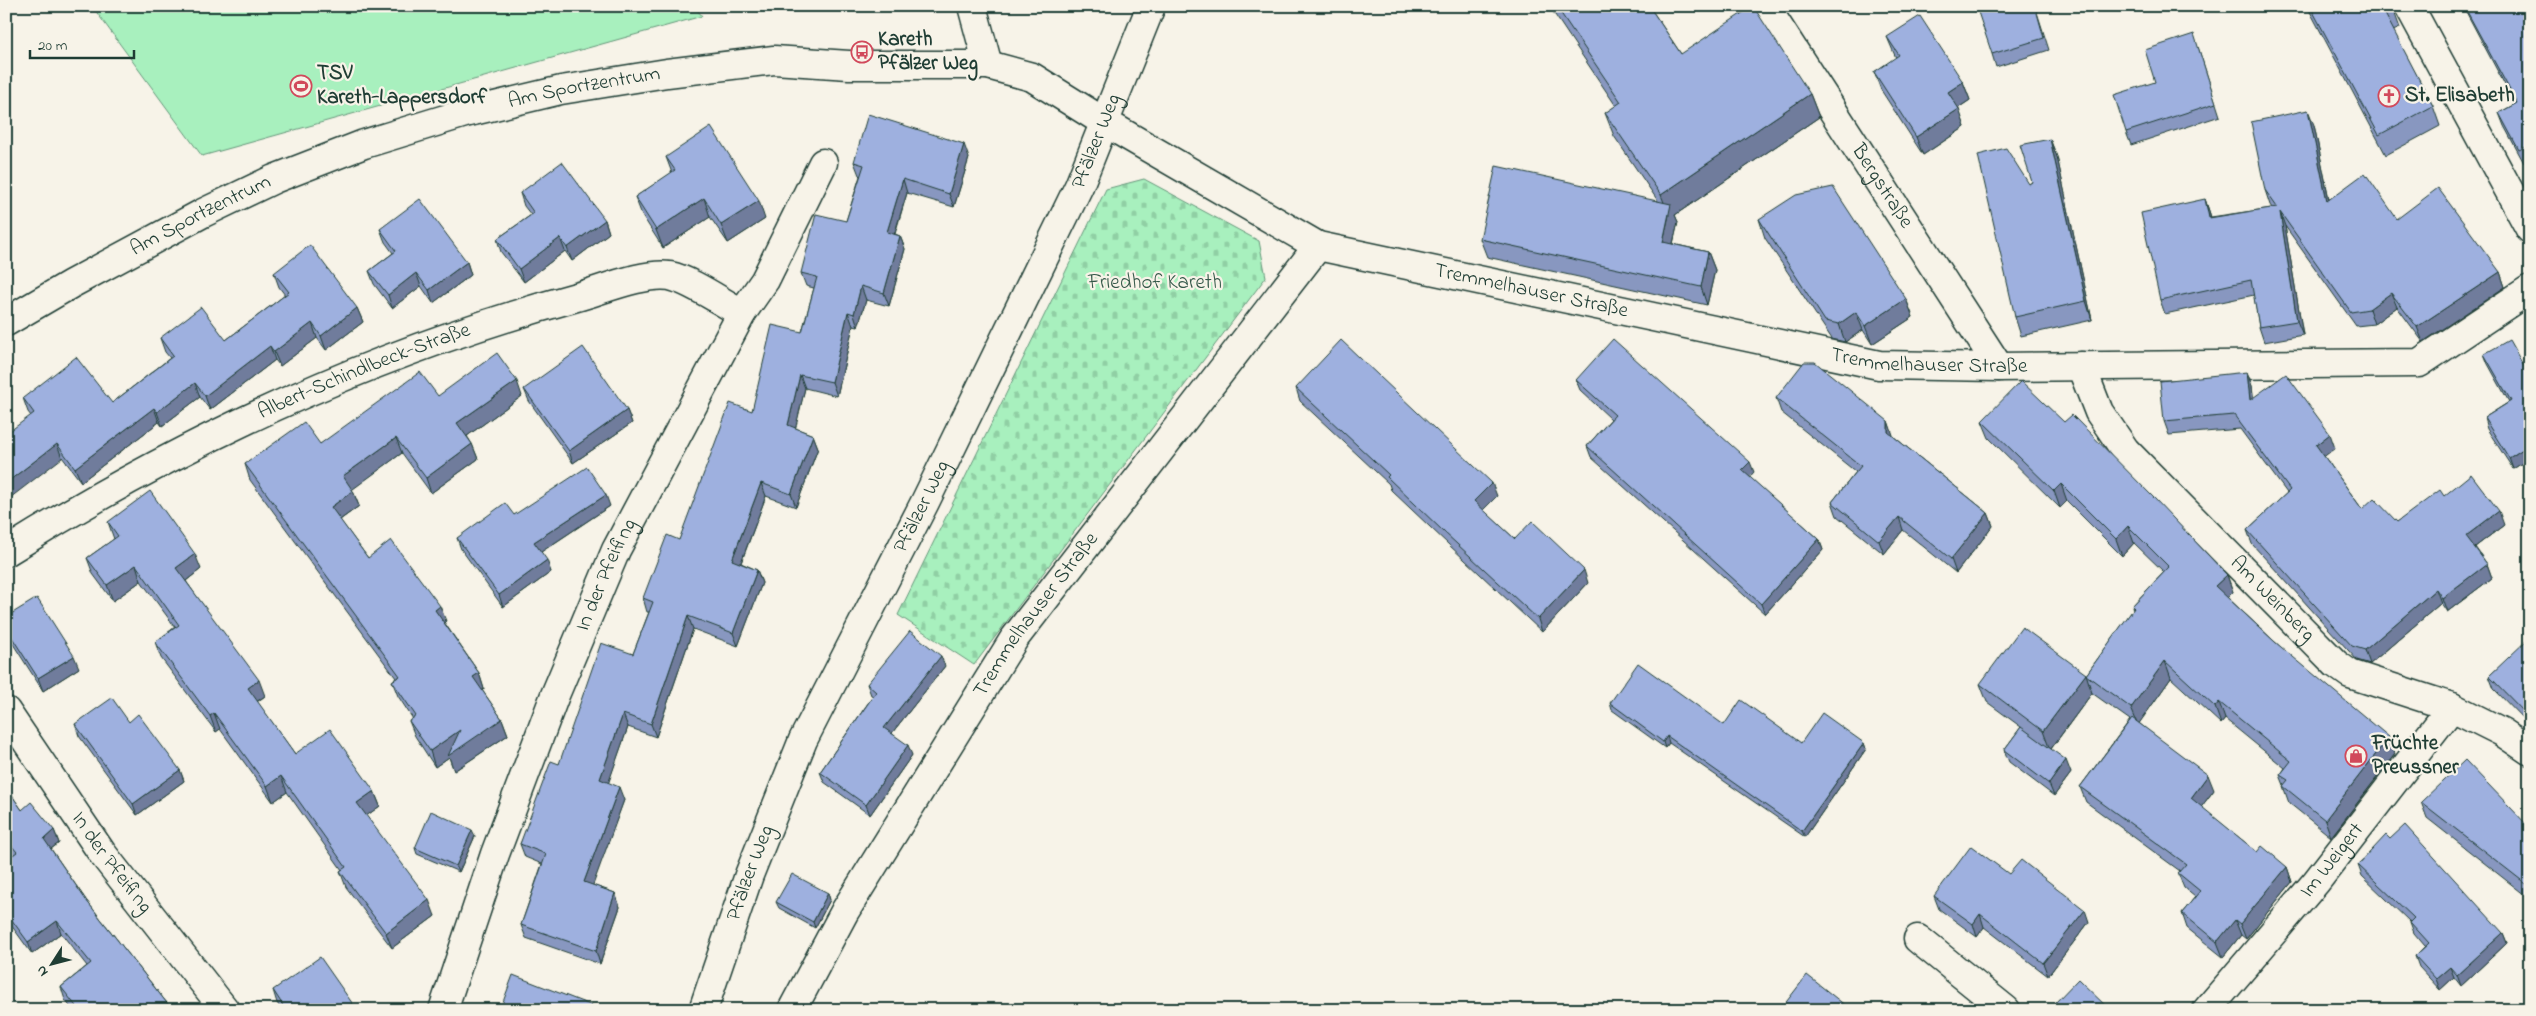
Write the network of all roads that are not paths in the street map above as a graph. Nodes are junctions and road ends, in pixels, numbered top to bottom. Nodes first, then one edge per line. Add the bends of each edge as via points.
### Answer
1 (972, 6) edge
2 (1151, 6) edge
3 (1765, 6) edge
4 (2409, 6) edge
5 (988, 65) junction
6 (1104, 122) junction
7 (823, 163) dead end
8 (2530, 229) edge
9 (1318, 246) junction
10 (2530, 289) edge
11 (742, 313) junction
12 (6, 322) edge
13 (2081, 366) junction
14 (1999, 367) junction
15 (6, 552) edge
16 (2452, 707) junction
17 (6, 711) edge
18 (2530, 750) edge
19 (1918, 939) dead end
20 (225, 1010) edge
21 (442, 1010) edge
22 (703, 1010) edge
23 (792, 1010) edge
24 (2006, 1010) edge
25 (2207, 1010) edge

1 - 5 street
2 - 6 street, Pfälzer Weg
3 - 14 street, Bergstraße
4 - 8 street
5 - 6 street, Am Sportzentrum via 1032,77
5 - 12 street, Am Sportzentrum via 849,65 774,60 561,90 465,113 364,144 274,179 203,213
6 - 9 street, Tremmelhauser Straße
6 - 22 street, Pfälzer Weg via 1075,195 804,740 749,875
7 - 11 street, In der Pfeifing via 765,280
9 - 14 street, Tremmelhauser Straße via 1879,365
9 - 23 street, Tremmelhauser Straße via 1014,639 845,911
10 - 13 street, Tremmelhauser Straße via 2419,363
11 - 15 street, Albert-Schindlbeck-Straße via 670,276 647,277 436,340 267,410 80,506
11 - 21 street, In der Pfeifing via 616,550 554,696
13 - 14 street, Tremmelhauser Straße
13 - 16 street, Am Weinberg via 2099,412 2125,450 2336,664 2350,674
16 - 18 street, Am Weinberg
16 - 25 street, Im Weigert via 2316,882
17 - 20 street, In der Pfeifing via 102,853
19 - 24 street

